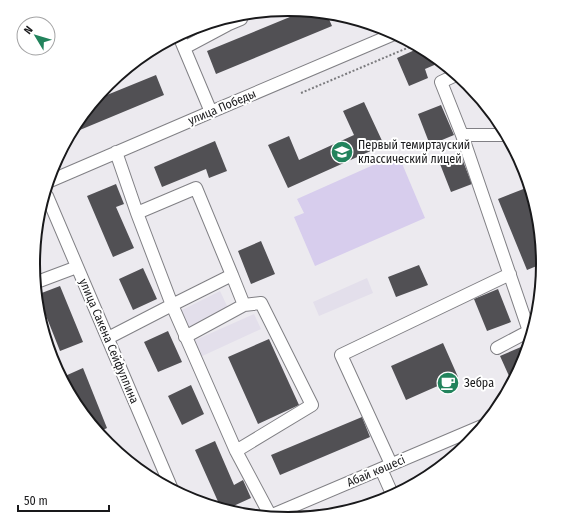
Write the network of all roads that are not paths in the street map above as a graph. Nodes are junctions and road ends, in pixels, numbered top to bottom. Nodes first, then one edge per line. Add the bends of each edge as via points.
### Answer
1 (226, 24) edge
2 (384, 35) edge
3 (181, 41) edge
4 (184, 48) junction
5 (451, 77) edge
6 (211, 112) junction
7 (462, 135) junction
8 (501, 135) edge
9 (116, 152) junction
10 (55, 179) edge
11 (48, 199) edge
12 (137, 213) junction
13 (77, 267) junction
14 (510, 274) junction
15 (232, 275) junction
16 (41, 281) edge
17 (244, 304) junction
18 (172, 305) junction
19 (529, 328) edge
20 (528, 331) edge
21 (185, 337) junction
22 (108, 338) junction
23 (497, 348) dead end
24 (474, 430) edge
25 (236, 451) junction
26 (386, 467) junction
27 (169, 482) edge
28 (392, 490) edge
29 (267, 512) edge
30 (278, 512) edge

1 - 4 street
2 - 6 street, улица Победы
3 - 4 street
4 - 6 street
5 - 7 street via 441,82
6 - 9 street, улица Победы
7 - 8 street
7 - 14 street
9 - 10 street, улица Победы
9 - 12 street
11 - 13 street, улица Сакена Сейфуллина
12 - 15 street via 196,188
12 - 18 street
13 - 16 street
13 - 22 street, улица Сакена Сейфуллина
14 - 19 street
14 - 26 street via 341,355
15 - 17 street
15 - 18 street
17 - 21 street
17 - 25 street via 261,303 312,405
18 - 21 street
18 - 22 street
20 - 23 street
21 - 25 street
22 - 27 street, улица Сакена Сейфуллина
24 - 26 street, Абай көшесі
25 - 29 street
26 - 28 street
26 - 30 street, Абай көшесі

